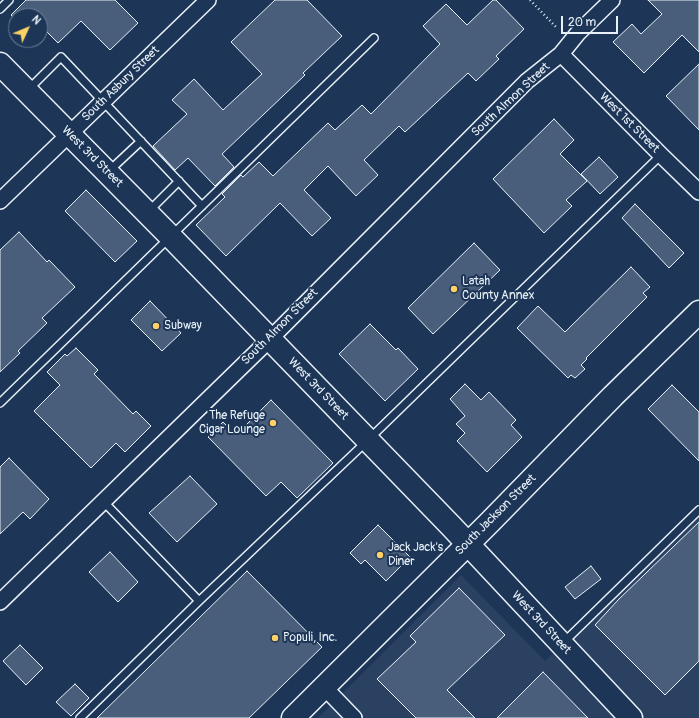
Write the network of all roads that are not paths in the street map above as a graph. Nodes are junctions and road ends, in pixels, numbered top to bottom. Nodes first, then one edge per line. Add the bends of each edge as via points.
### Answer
1 (9, 0) edge
2 (208, 0) edge
3 (612, 0) edge
4 (0, 9) edge
5 (374, 38) dead end
6 (560, 54) junction
7 (0, 64) edge
8 (27, 91) junction
9 (104, 102) junction
10 (69, 135) junction
11 (141, 141) junction
12 (661, 155) junction
13 (108, 173) junction
14 (179, 181) junction
15 (699, 192) edge
16 (0, 201) edge
17 (202, 206) junction
18 (147, 213) junction
19 (170, 236) junction
20 (699, 312) edge
21 (270, 339) junction
22 (0, 403) edge
23 (367, 441) junction
24 (103, 501) junction
25 (699, 510) edge
26 (468, 545) junction
27 (199, 601) junction
28 (0, 602) edge
29 (562, 645) junction
30 (325, 688) junction
31 (80, 718) edge
32 (293, 718) edge
33 (354, 718) edge
34 (631, 718) edge

1 - 4 lane
2 - 9 street, South Asbury Street
3 - 6 street, South Almon Street
5 - 17 lane
6 - 12 street, West 1st Street
6 - 21 street, South Almon Street via 527,81
7 - 8 main road, West 3rd Street
8 - 9 lane via 61,57
8 - 10 main road, West 3rd Street
9 - 10 street, South Asbury Street
9 - 11 lane
10 - 13 main road, West 3rd Street
10 - 16 street, South Asbury Street
11 - 13 lane
11 - 14 lane
12 - 15 street, West 1st Street
12 - 23 lane
13 - 18 main road, West 3rd Street
14 - 17 lane
14 - 18 lane
17 - 19 lane
18 - 19 main road, West 3rd Street
19 - 21 main road, West 3rd Street
19 - 22 lane
20 - 26 main road, South Jackson Street
21 - 23 main road, West 3rd Street
21 - 24 street, South Almon Street
23 - 26 main road, West 3rd Street
23 - 27 lane
24 - 27 lane
24 - 28 street, South Almon Street
25 - 29 lane
26 - 29 main road, West 3rd Street
26 - 30 main road, South Jackson Street
27 - 31 lane
29 - 34 main road, West 3rd Street
30 - 32 main road, South Jackson Street
30 - 33 street

